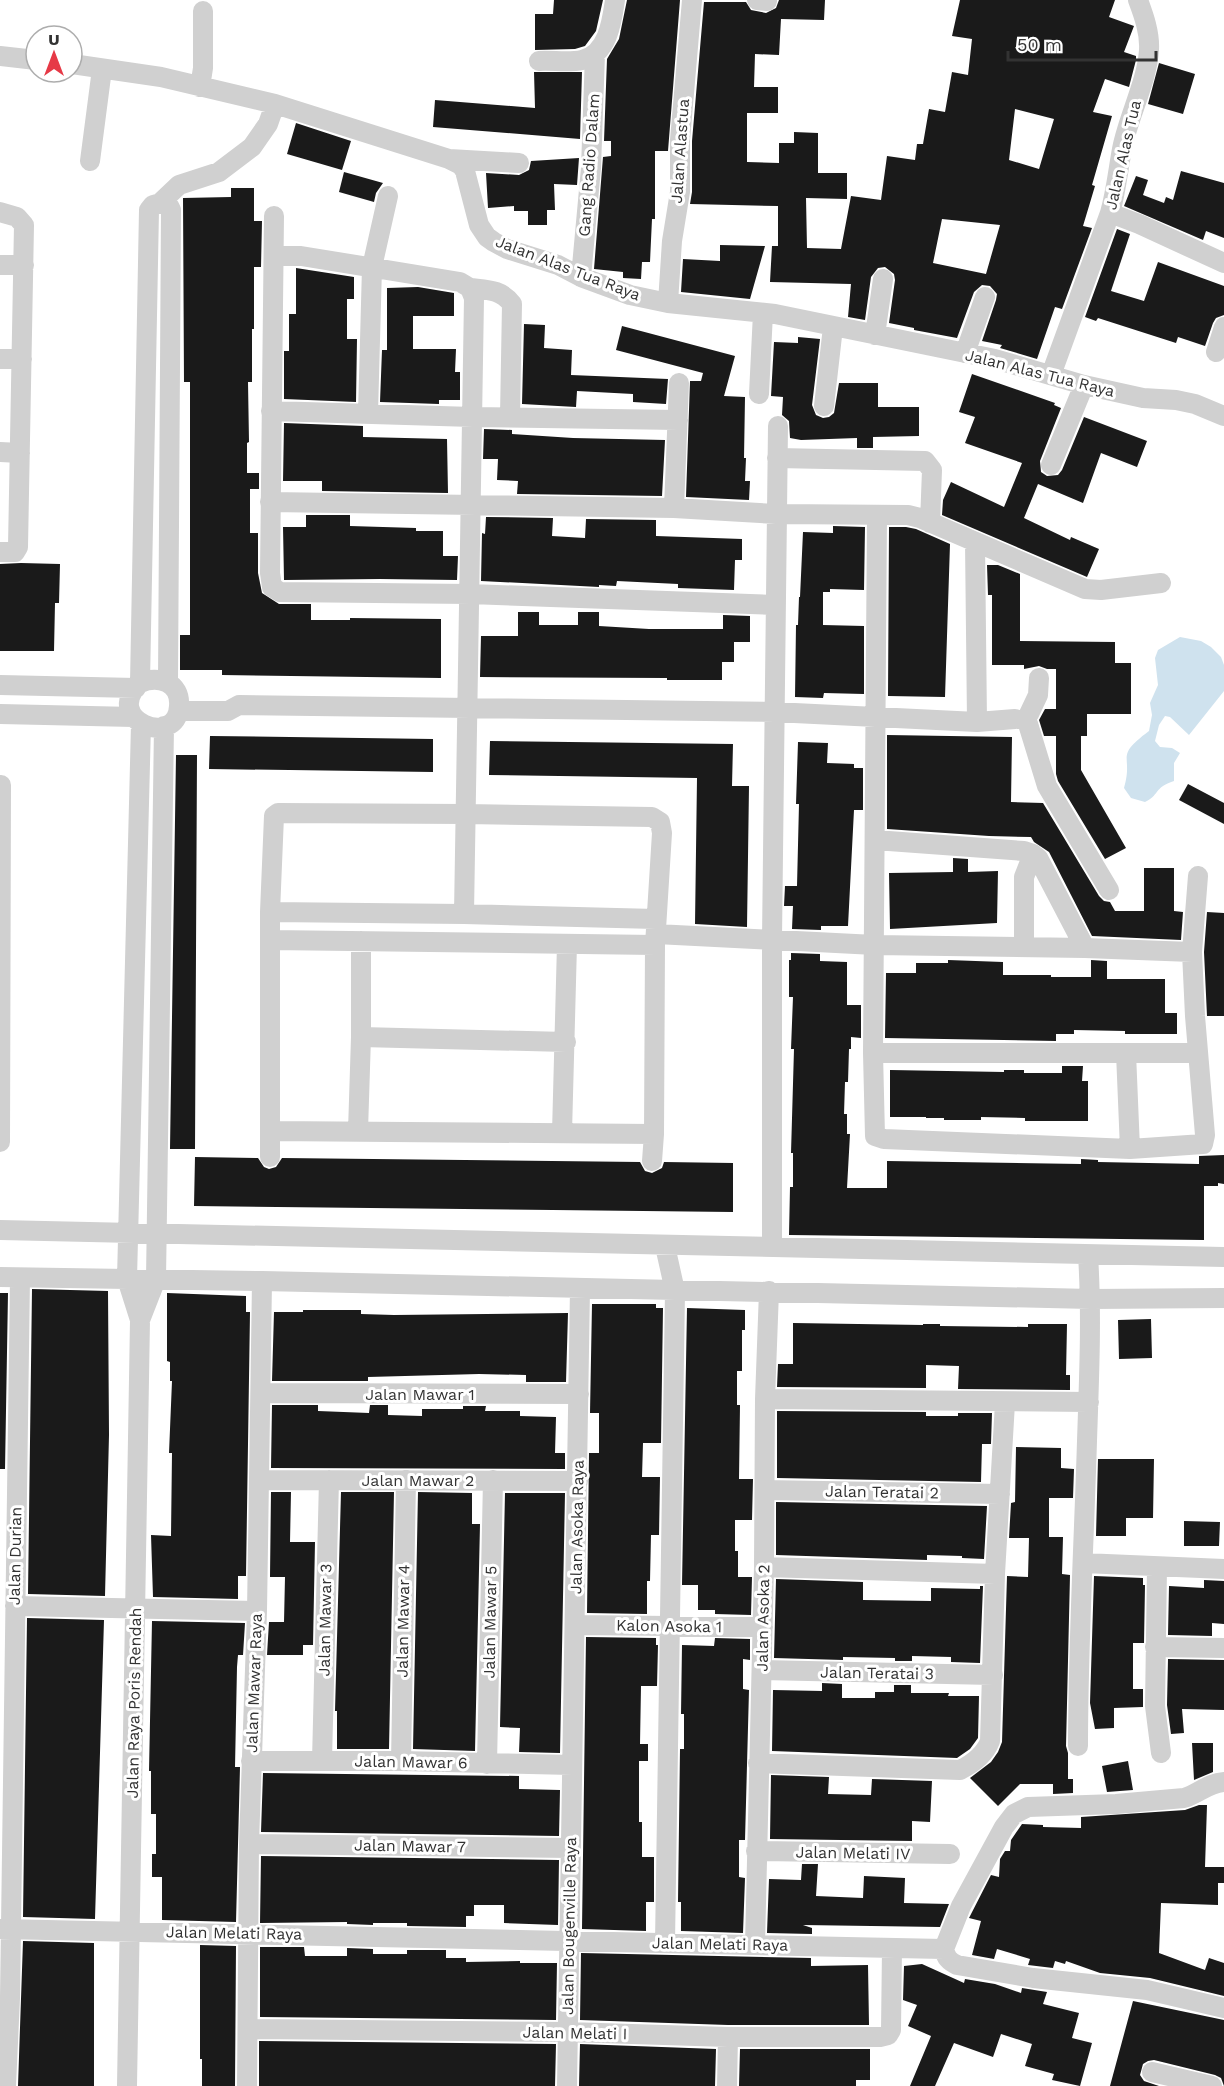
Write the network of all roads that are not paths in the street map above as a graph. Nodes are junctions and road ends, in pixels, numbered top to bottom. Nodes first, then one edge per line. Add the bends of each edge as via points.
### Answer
1 (615, 0) edge
2 (692, 0) edge
3 (757, 0) edge
4 (1138, 0) edge
5 (767, 1) edge
6 (203, 11) dead end
7 (595, 54) junction
8 (0, 56) edge
9 (24, 59) edge
10 (539, 61) dead end
11 (84, 66) edge
12 (102, 69) junction
13 (200, 87) junction
14 (275, 104) junction
15 (449, 159) junction
16 (90, 161) dead end
17 (519, 163) dead end
18 (388, 196) dead end
19 (160, 203) junction
20 (0, 212) edge
21 (1110, 213) junction
22 (274, 216) dead end
23 (274, 256) junction
24 (1224, 264) edge
25 (0, 265) edge
26 (24, 265) junction
27 (372, 267) junction
28 (581, 277) junction
29 (883, 279) dead end
30 (470, 288) junction
31 (985, 297) dead end
32 (668, 303) junction
33 (763, 313) junction
34 (832, 327) junction
35 (1224, 327) edge
36 (875, 335) junction
37 (1216, 352) dead end
38 (965, 353) junction
39 (0, 359) edge
40 (22, 359) junction
41 (1051, 375) junction
42 (679, 383) dead end
43 (1084, 385) junction
44 (759, 394) dead end
45 (824, 406) dead end
46 (271, 411) junction
47 (368, 414) junction
48 (510, 416) junction
49 (1224, 416) edge
50 (473, 417) junction
51 (678, 420) junction
52 (778, 426) dead end
53 (0, 452) edge
54 (20, 453) junction
55 (777, 459) junction
56 (1051, 465) dead end
57 (270, 502) junction
58 (472, 505) junction
59 (674, 508) junction
60 (776, 514) junction
61 (877, 515) junction
62 (930, 523) junction
63 (975, 542) junction
64 (0, 552) edge
65 (1161, 583) dead end
66 (470, 594) junction
67 (775, 605) junction
68 (1039, 678) dead end
69 (0, 685) edge
70 (138, 686) junction
71 (175, 697) junction
72 (468, 707) junction
73 (774, 712) junction
74 (0, 714) edge
75 (875, 716) junction
76 (1024, 719) junction
77 (137, 721) junction
78 (977, 722) junction
79 (164, 726) junction
80 (2, 785) dead end
81 (466, 814) junction
82 (875, 840) junction
83 (1033, 854) junction
84 (0, 865) edge
85 (1198, 876) dead end
86 (1109, 890) dead end
87 (270, 912) junction
88 (465, 914) junction
89 (656, 933) junction
90 (772, 939) junction
91 (270, 940) junction
92 (361, 941) junction
93 (567, 944) junction
94 (875, 945) junction
95 (1024, 947) junction
96 (1085, 948) junction
97 (1192, 952) junction
98 (1, 996) edge
99 (361, 1037) junction
100 (566, 1042) junction
101 (873, 1053) junction
102 (1126, 1053) junction
103 (1197, 1053) junction
104 (0, 1119) edge
105 (270, 1131) junction
106 (358, 1131) junction
107 (562, 1133) junction
108 (654, 1134) junction
109 (0, 1142) edge
110 (1130, 1149) junction
111 (270, 1157) dead end
112 (652, 1161) dead end
113 (0, 1230) edge
114 (128, 1232) junction
115 (157, 1233) junction
116 (665, 1246) junction
117 (772, 1247) junction
118 (1088, 1255) junction
119 (1224, 1257) edge
120 (10, 1278) edge
121 (127, 1279) junction
122 (156, 1279) junction
123 (262, 1281) junction
124 (580, 1289) junction
125 (675, 1291) junction
126 (770, 1291) junction
127 (1224, 1298) edge
128 (1091, 1299) junction
129 (140, 1320) junction
130 (9, 1388) edge
131 (261, 1393) junction
132 (579, 1394) junction
133 (765, 1399) junction
134 (1005, 1402) junction
135 (1089, 1402) junction
136 (8, 1471) edge
137 (259, 1480) junction
138 (329, 1480) junction
139 (406, 1480) junction
140 (493, 1480) junction
141 (578, 1481) junction
142 (765, 1490) junction
143 (1000, 1494) junction
144 (1083, 1563) junction
145 (764, 1567) junction
146 (1156, 1567) junction
147 (1224, 1569) edge
148 (995, 1574) junction
149 (15, 1606) junction
150 (136, 1610) junction
151 (257, 1611) junction
152 (576, 1625) junction
153 (669, 1626) junction
154 (763, 1627) junction
155 (1155, 1647) junction
156 (1224, 1648) edge
157 (762, 1670) junction
158 (993, 1675) junction
159 (1078, 1746) dead end
160 (1161, 1753) dead end
161 (6, 1757) edge
162 (251, 1761) junction
163 (322, 1761) junction
164 (401, 1761) junction
165 (758, 1763) junction
166 (487, 1764) junction
167 (572, 1765) junction
168 (1224, 1782) edge
169 (5, 1841) edge
170 (249, 1844) junction
171 (571, 1848) junction
172 (756, 1851) junction
173 (950, 1854) dead end
174 (5, 1929) edge
175 (123, 1931) junction
176 (249, 1934) junction
177 (569, 1941) junction
178 (665, 1943) junction
179 (755, 1945) junction
180 (892, 1948) junction
181 (944, 1949) junction
182 (1224, 2008) edge
183 (4, 2014) edge
184 (248, 2029) junction
185 (568, 2032) junction
186 (728, 2037) junction
187 (1152, 2072) dead end
188 (6, 2086) edge
189 (127, 2086) edge
190 (247, 2086) edge
191 (567, 2086) edge
192 (727, 2086) edge
193 (1212, 2086) edge

1 - 7 street, Gang Radio Dalam via 611,25
2 - 32 street, Jalan Alastua via 680,140 680,192
3 - 5 street
4 - 21 street, Jalan Alas Tua via 1149,50 1129,118
6 - 13 street
7 - 10 street via 582,60
7 - 28 street, Gang Radio Dalam via 591,168
8 - 9 street
11 - 12 street
12 - 13 street
12 - 16 street
13 - 14 street
14 - 15 street
14 - 19 street via 268,124 252,147 219,171 179,185
15 - 17 street
15 - 28 street, Jalan Alas Tua Raya via 465,171 479,225 487,237 507,249 558,265
18 - 27 street
19 - 70 street via 149,210
19 - 71 street via 171,210
20 - 26 street via 23,222
21 - 24 street
21 - 41 street, Jalan Alas Tua
22 - 23 street
23 - 27 street via 301,256
23 - 46 street
25 - 26 street
26 - 40 street
27 - 30 street via 460,282
27 - 47 street
28 - 32 street, Jalan Alas Tua Raya via 630,295
29 - 36 street
30 - 48 street via 495,290 512,303
30 - 50 street via 474,298
31 - 38 street
32 - 33 street, Jalan Alas Tua Raya
33 - 34 street, Jalan Alas Tua Raya
33 - 44 street
34 - 36 street, Jalan Alas Tua Raya
34 - 45 street
35 - 37 street
36 - 38 street, Jalan Alas Tua Raya
38 - 41 street, Jalan Alas Tua Raya
39 - 40 street
40 - 54 street
41 - 43 street, Jalan Alas Tua Raya
42 - 51 street
43 - 49 street, Jalan Alas Tua Raya via 1195,404
43 - 56 street
46 - 47 street
46 - 57 street
47 - 50 street
48 - 50 street
48 - 51 street
50 - 58 street
51 - 59 street
52 - 55 street
53 - 54 street
54 - 64 street via 18,549
55 - 60 street
55 - 62 street via 925,461 932,470
57 - 58 street
57 - 66 street via 270,580 280,592
58 - 59 street
58 - 66 street
59 - 60 street
60 - 61 street
60 - 67 street
61 - 62 street via 908,515
61 - 75 street
62 - 63 street
63 - 65 street via 1085,588 1101,591
63 - 78 street
66 - 67 street
66 - 72 street
67 - 73 street
68 - 76 street via 1038,695
69 - 70 street
70 - 71 street via 159,679
70 - 77 street via 130,702
71 - 72 street via 228,711 239,705
71 - 79 street via 171,723
72 - 73 street
72 - 81 street
73 - 75 street
73 - 90 street
74 - 77 street
75 - 78 street
75 - 82 street
76 - 78 street
76 - 86 street via 1047,786
77 - 79 street via 148,728
77 - 114 street, Jalan Raya Poris Rendah
79 - 115 street
80 - 84 street
81 - 87 street via 276,814
81 - 88 street
81 - 89 street via 657,819 662,833
82 - 83 street
82 - 94 street
83 - 95 street via 1024,877
83 - 96 street via 1047,873
84 - 98 street
85 - 97 street
87 - 88 street
87 - 91 street
88 - 89 street
89 - 90 street
89 - 93 street
89 - 108 street
90 - 94 street
90 - 117 street
91 - 92 street
91 - 105 street
92 - 93 street
92 - 99 street
93 - 100 street
94 - 95 street
94 - 101 street
95 - 96 street
96 - 97 street
97 - 103 street
98 - 104 street
99 - 100 street
99 - 106 street
100 - 107 street
101 - 102 street
101 - 110 street via 875,1136 879,1138
102 - 103 street
102 - 110 street
103 - 110 street via 1204,1142
104 - 109 street
105 - 106 street
105 - 111 street
106 - 107 street
107 - 108 street
108 - 112 street
113 - 114 street
114 - 115 street
114 - 121 street, Jalan Raya Poris Rendah
115 - 116 street
115 - 122 street
116 - 117 street
116 - 125 street
117 - 118 street
118 - 119 street
118 - 128 street
120 - 121 street
120 - 130 street, Jalan Durian
121 - 122 street
121 - 129 street, Jalan Raya Poris Rendah
122 - 123 street
122 - 129 street, Jalan Raya Poris Rendah
123 - 124 street
123 - 131 street, Jalan Mawar Raya
124 - 125 street
124 - 132 street, Jalan Asoka Raya
125 - 126 street
125 - 153 street
126 - 128 street
126 - 133 street, Jalan Asoka 2
127 - 128 street
128 - 135 street
129 - 150 street, Jalan Raya Poris Rendah
130 - 136 street, Jalan Durian
131 - 132 street, Jalan Mawar 1
131 - 137 street, Jalan Mawar Raya
132 - 141 street, Jalan Asoka Raya
133 - 134 street
133 - 142 street, Jalan Asoka 2
134 - 135 street
134 - 143 street
135 - 144 street
136 - 149 street, Jalan Durian
137 - 138 street, Jalan Mawar 2
137 - 151 street, Jalan Mawar Raya
138 - 139 street, Jalan Mawar 2
138 - 163 street, Jalan Mawar 3
139 - 140 street, Jalan Mawar 2
139 - 164 street, Jalan Mawar 4
140 - 141 street, Jalan Mawar 2
140 - 166 street, Jalan Mawar 5
141 - 152 street, Jalan Asoka Raya
142 - 143 street, Jalan Teratai 2
142 - 145 street, Jalan Asoka 2
143 - 148 street
144 - 146 street
144 - 159 street
145 - 148 street
145 - 154 street, Jalan Asoka 2
146 - 147 street
146 - 155 street
148 - 158 street
149 - 150 street
149 - 161 street, Jalan Durian
150 - 151 street
150 - 175 street, Jalan Raya Poris Rendah
151 - 162 street, Jalan Mawar Raya
152 - 153 street, Kalon Asoka 1
152 - 167 street, Jalan Asoka Raya
153 - 154 street, Kalon Asoka 1
153 - 178 street
154 - 157 street, Jalan Asoka 2
155 - 156 street
155 - 160 street via 1155,1706
157 - 158 street, Jalan Teratai 3
157 - 165 street, Jalan Asoka 2
158 - 165 street via 988,1747 960,1770
161 - 169 street, Jalan Durian
162 - 163 street, Jalan Mawar 6
162 - 170 street, Jalan Mawar Raya
163 - 164 street, Jalan Mawar 6
164 - 166 street, Jalan Mawar 6
165 - 172 street, Jalan Asoka 2
166 - 167 street, Jalan Mawar 6
167 - 171 street, Jalan Bougenville Raya
168 - 181 street via 1184,1798 1028,1807 1014,1814 961,1906
169 - 174 street, Jalan Durian
170 - 171 street, Jalan Mawar 7
170 - 176 street, Jalan Mawar Raya
171 - 177 street, Jalan Bougenville Raya
172 - 173 street, Jalan Melati IV
172 - 179 street, Jalan Asoka 2
174 - 175 street, Jalan Melati Raya
174 - 183 street, Jalan Durian
175 - 176 street, Jalan Melati Raya
175 - 189 street, Jalan Raya Poris Rendah
176 - 177 street, Jalan Melati Raya
176 - 184 street, Jalan Mawar Raya
177 - 178 street, Jalan Melati Raya
177 - 185 street, Jalan Bougenville Raya
178 - 179 street, Jalan Melati Raya
179 - 180 street, Jalan Melati Raya
180 - 181 street, Jalan Melati Raya
180 - 186 street, Jalan Melati I via 888,2035
181 - 182 street via 950,1962 957,1965 1147,1990
183 - 188 street, Jalan Durian
184 - 185 street, Jalan Melati I
184 - 190 street, Jalan Mawar Raya
185 - 186 street, Jalan Melati I
185 - 191 street, Jalan Bougenville Raya
186 - 192 street
187 - 193 street

